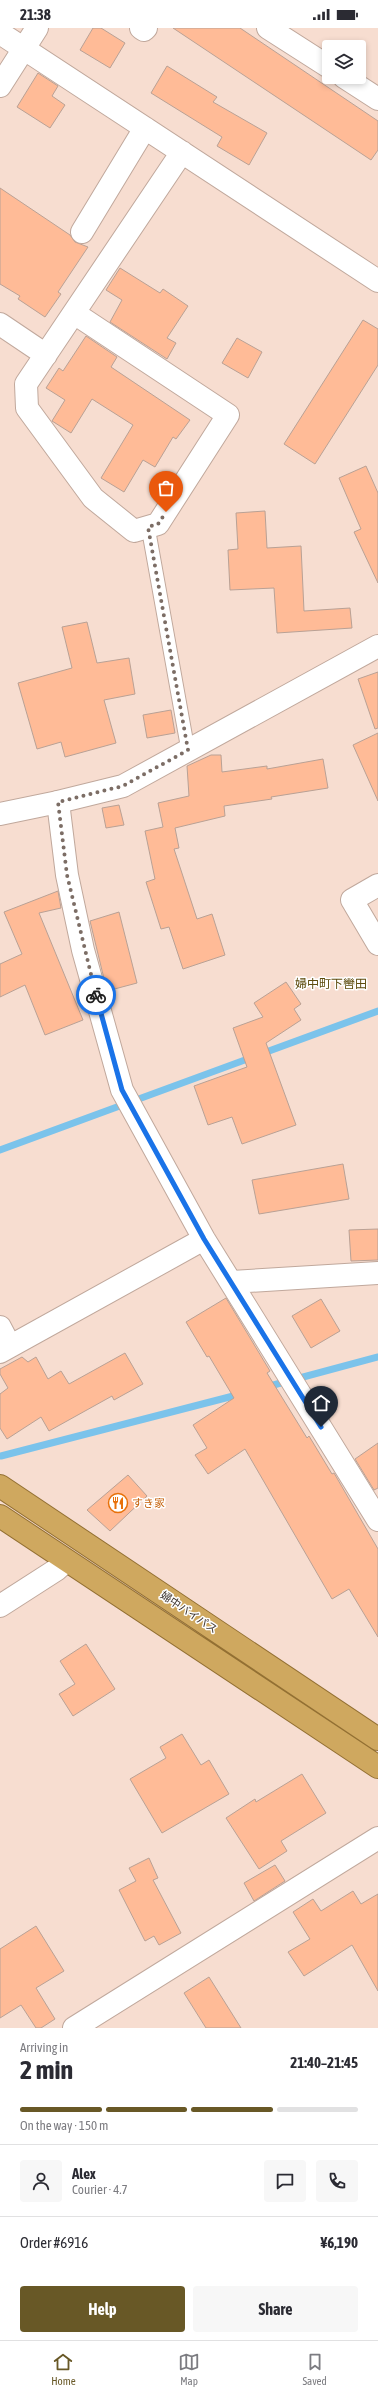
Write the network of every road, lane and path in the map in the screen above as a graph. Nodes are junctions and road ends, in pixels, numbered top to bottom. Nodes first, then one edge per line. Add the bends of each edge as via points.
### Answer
1 (37, 28) edge
2 (141, 28) edge
3 (146, 28) edge
4 (268, 28) edge
5 (0, 33) edge
6 (23, 49) junction
7 (322, 63) edge
8 (355, 84) edge
9 (0, 86) edge
10 (378, 99) edge
11 (145, 128) junction
12 (182, 152) junction
13 (82, 232) dead end
14 (378, 281) edge
15 (74, 313) junction
16 (0, 324) edge
17 (46, 355) junction
18 (148, 527) junction
19 (378, 646) edge
20 (188, 750) junction
21 (58, 802) junction
22 (0, 814) edge
23 (378, 885) edge
24 (378, 944) edge
25 (204, 1239) junction
26 (378, 1273) edge
27 (232, 1282) junction
28 (0, 1327) edge
29 (5, 1349) edge
30 (0, 1486) edge
31 (0, 1516) edge
32 (378, 1520) edge
33 (66, 1561) junction
34 (0, 1606) edge
35 (378, 1739) edge
36 (378, 1767) edge
37 (378, 1838) edge
38 (74, 2028) edge

1 - 6 street
2 - 3 street
4 - 7 street
5 - 6 street
6 - 9 street
6 - 11 street
8 - 10 street
11 - 12 street
11 - 13 street
12 - 14 street
12 - 15 street
15 - 17 street
15 - 18 street via 228,415 158,524
16 - 17 street
17 - 18 street via 26,384 27,408 93,498 134,531
18 - 20 lane
19 - 20 street
20 - 21 street via 123,786
21 - 22 street
21 - 25 street via 67,875 83,950 122,1090
23 - 24 street via 352,900
25 - 27 street
25 - 29 street
26 - 27 street
27 - 32 street
28 - 29 street
30 - 35 highway, 婦中バイパス
31 - 33 highway
33 - 34 street
33 - 36 highway
37 - 38 street

